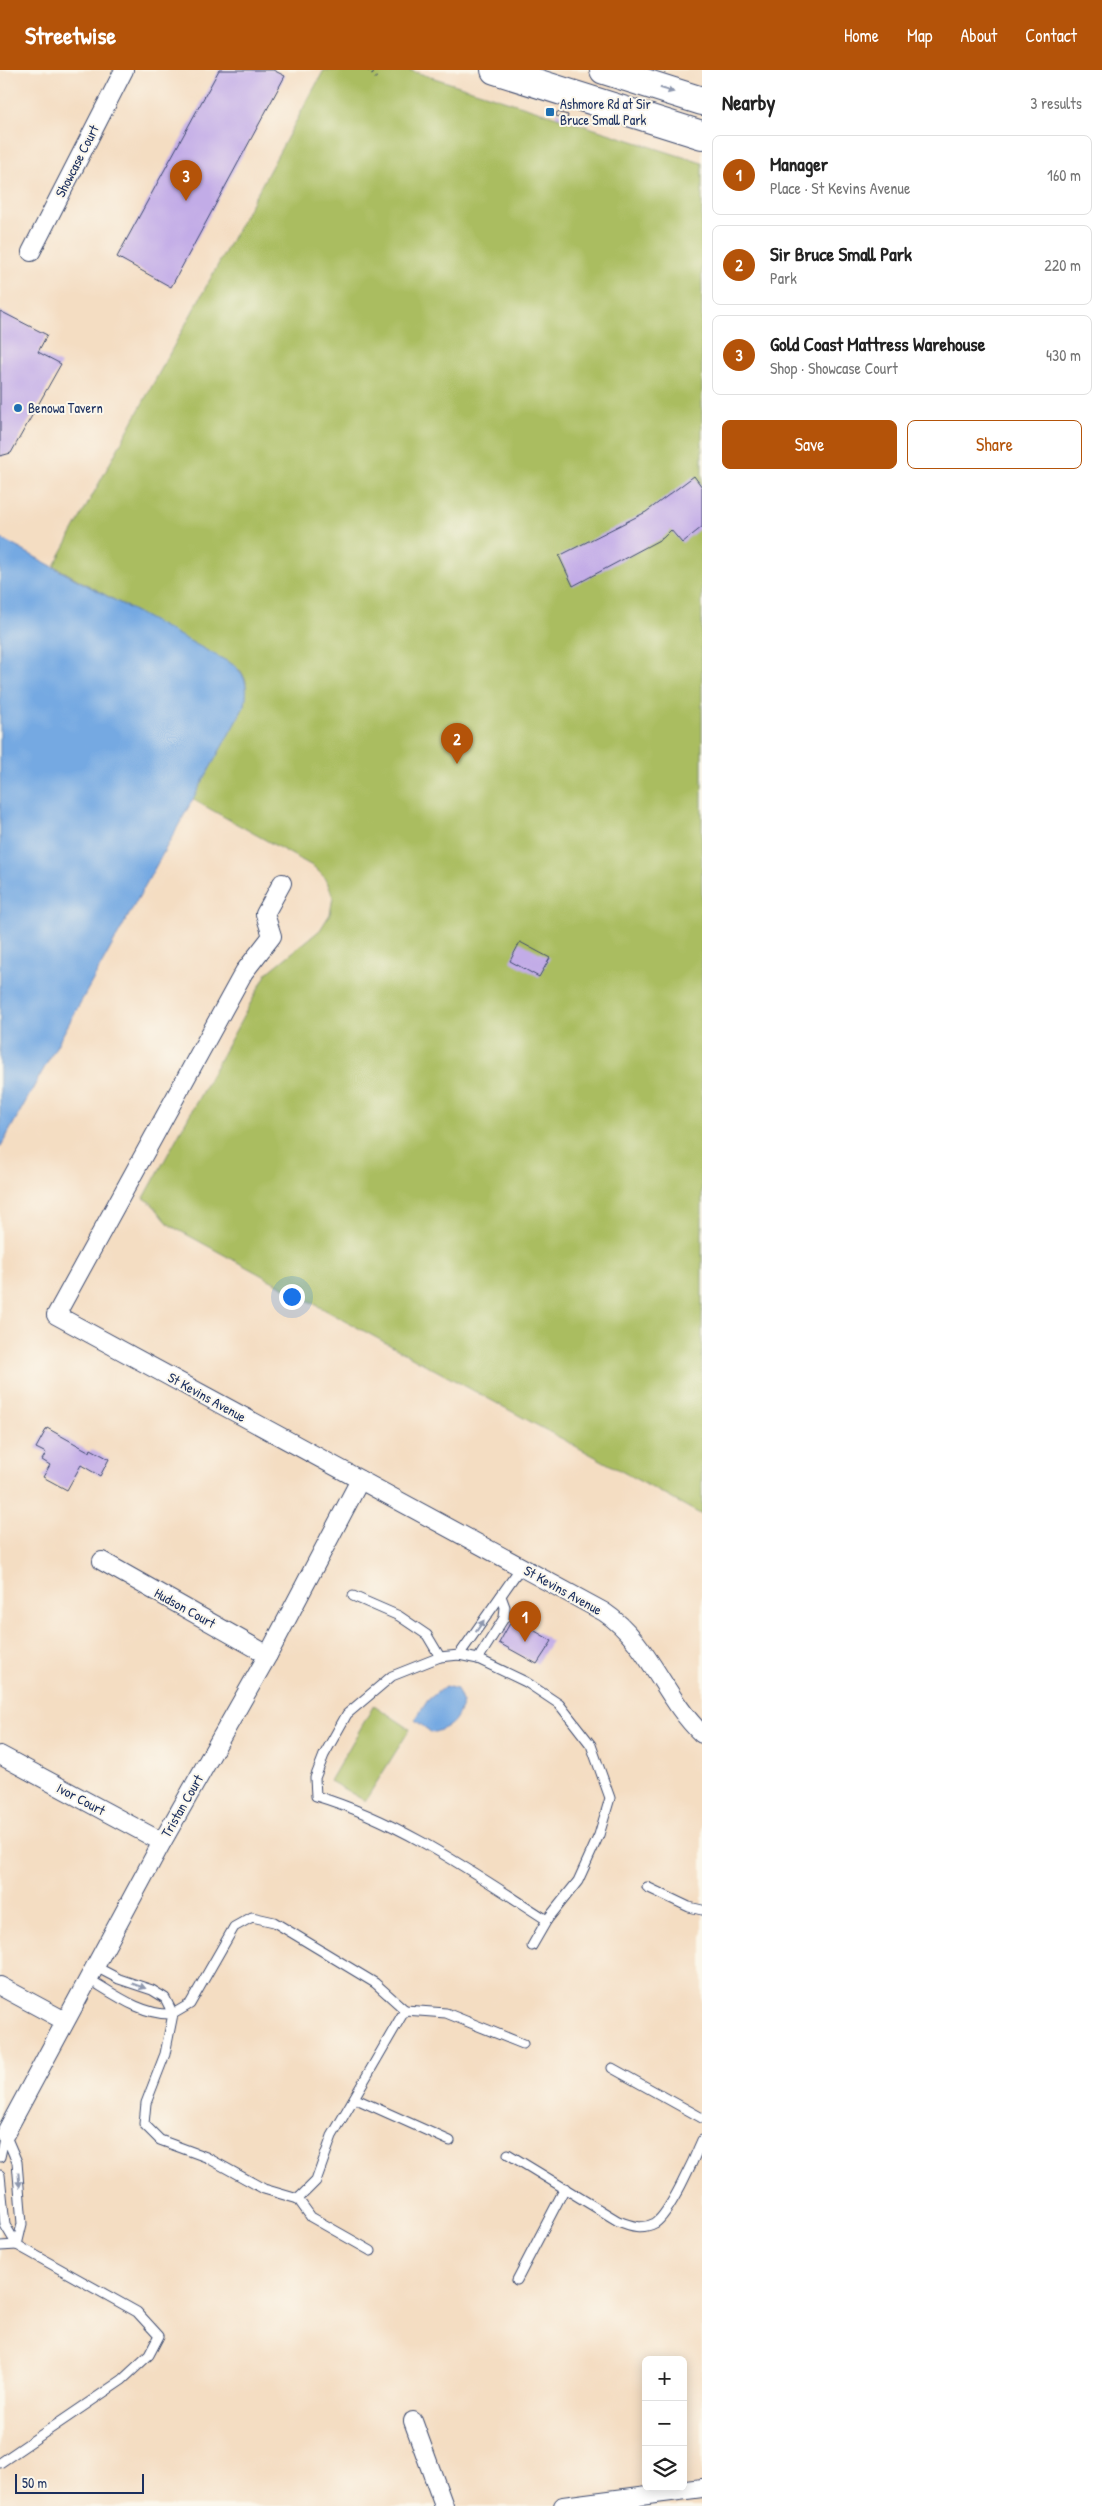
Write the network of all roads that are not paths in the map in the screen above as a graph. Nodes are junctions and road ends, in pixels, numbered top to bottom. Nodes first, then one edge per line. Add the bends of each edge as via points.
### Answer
1 (124, 70) edge
2 (495, 70) edge
3 (604, 70) edge
4 (702, 101) edge
5 (702, 135) edge
6 (31, 252) dead end
7 (282, 883) dead end
8 (360, 1480) junction
9 (102, 1561) dead end
10 (521, 1567) junction
11 (353, 1596) dead end
12 (501, 1596) junction
13 (268, 1655) junction
14 (460, 1655) junction
15 (440, 1656) junction
16 (478, 1659) junction
17 (702, 1734) edge
18 (0, 1755) edge
19 (162, 1842) junction
20 (647, 1887) dead end
21 (702, 1910) edge
22 (547, 1920) junction
23 (532, 1946) dead end
24 (92, 1973) junction
25 (0, 1986) edge
26 (405, 2010) junction
27 (173, 2014) junction
28 (65, 2021) junction
29 (523, 2044) dead end
30 (612, 2068) dead end
31 (354, 2098) junction
32 (702, 2118) edge
33 (6, 2134) junction
34 (702, 2140) edge
35 (450, 2142) dead end
36 (508, 2154) dead end
37 (0, 2157) edge
38 (0, 2174) edge
39 (564, 2188) junction
40 (298, 2199) junction
41 (17, 2244) junction
42 (0, 2246) edge
43 (372, 2251) dead end
44 (516, 2280) dead end
45 (412, 2421) dead end
46 (0, 2464) edge
47 (702, 2488) edge
48 (444, 2506) edge
49 (564, 2506) edge

1 - 6 street, Showcase Court
2 - 5 main road
3 -> 4 main road
7 - 8 street, St Kevins Avenue via 265,914 272,936 244,972 56,1315
8 - 10 street, St Kevins Avenue
8 - 13 street, Tristan Court
9 - 13 street, Hudson Court
10 - 12 lane
10 - 17 street, St Kevins Avenue via 619,1622
11 - 15 lane via 399,1616 427,1635
14 -> 12 lane
12 - 16 lane via 504,1618
13 - 19 street, Tristan Court
14 - 15 lane
14 - 16 lane
15 - 22 lane via 392,1676 347,1714 315,1778 316,1796 388,1823 461,1864
16 - 22 lane via 526,1682 559,1704 591,1745 610,1798 599,1835 578,1881
18 - 19 street, Ivor Court
19 - 24 street, Tristan Court
20 - 21 lane
22 - 23 lane
24 - 27 lane via 135,2005 160,2015
24 -> 27 lane via 165,1998
24 - 28 street, Tristan Court
25 - 28 street
26 - 27 lane via 358,1973 274,1922 252,1917 234,1926 190,2004
26 - 29 lane via 446,2014
26 - 31 lane
27 - 40 lane via 165,2054 146,2103 144,2124 160,2140 206,2157 264,2188
28 - 33 street, Tristan Court
30 - 32 lane
31 - 35 lane
31 - 40 lane via 332,2136 316,2181
33 - 37 lane
33 -> 41 lane via 17,2162 22,2224
34 - 39 lane via 664,2215 656,2223 633,2228
36 - 39 lane
38 - 41 lane via 6,2225
39 - 44 lane
40 - 43 lane via 311,2217
41 - 42 lane
41 - 46 lane via 137,2312 159,2336 149,2355 122,2380
45 - 48 street
47 - 49 street

